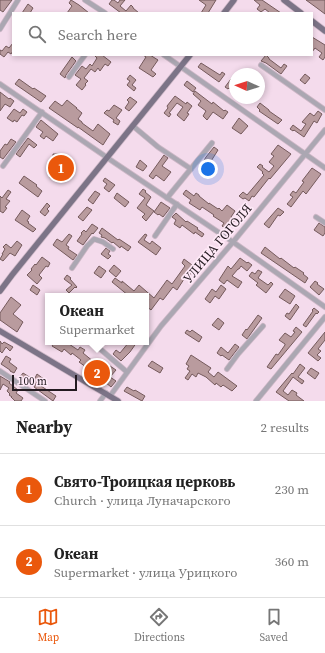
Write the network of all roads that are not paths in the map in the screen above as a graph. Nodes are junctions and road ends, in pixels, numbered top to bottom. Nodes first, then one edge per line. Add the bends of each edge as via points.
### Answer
1 (18, 0) edge
2 (85, 0) edge
3 (234, 0) edge
4 (284, 0) edge
5 (103, 12) edge
6 (225, 12) edge
7 (300, 12) edge
8 (313, 22) edge
9 (0, 29) edge
10 (325, 31) edge
11 (84, 56) edge
12 (165, 56) edge
13 (189, 56) edge
14 (261, 65) dead end
15 (181, 67) junction
16 (69, 77) dead end
17 (0, 84) edge
18 (325, 110) edge
19 (42, 112) junction
20 (133, 126) junction
21 (325, 130) edge
22 (212, 144) dead end
23 (305, 154) junction
24 (107, 157) junction
25 (3, 166) dead end
26 (325, 168) edge
27 (191, 169) junction
28 (167, 198) junction
29 (177, 204) junction
30 (316, 216) dead end
31 (325, 223) edge
32 (155, 236) dead end
33 (232, 242) junction
34 (113, 249) dead end
35 (72, 268) dead end
36 (0, 292) edge
37 (325, 307) edge
38 (325, 317) edge
39 (263, 326) dead end
40 (0, 330) edge
41 (149, 343) edge
42 (96, 345) edge
43 (147, 345) edge
44 (227, 369) dead end
45 (0, 370) edge
46 (128, 372) junction
47 (108, 395) junction
48 (45, 401) edge
49 (100, 401) edge
50 (118, 401) edge
51 (256, 401) edge

1 - 9 street
2 - 5 street
3 - 6 main road
4 - 7 main road
8 - 10 main road
11 - 16 street
12 - 15 street
13 - 15 main road
14 - 18 street
15 - 20 main road
15 - 23 street
17 - 19 street
19 - 24 street
19 - 25 street
20 - 24 main road
20 - 27 street
21 - 23 street, УЛИЦА ГОГОЛЯ
22 - 27 street
23 - 26 street
23 - 33 street, УЛИЦА ГОГОЛЯ
24 - 28 street
24 - 36 main road
27 - 28 street
28 - 29 street
29 - 32 street
29 - 33 street
30 - 31 street
33 - 37 street
33 - 41 street, УЛИЦА ГОГОЛЯ
34 - 35 street via 103,242 94,240
38 - 51 street
39 - 44 street
40 - 47 main road
42 - 46 street
43 - 46 street, УЛИЦА ГОГОЛЯ
45 - 48 street
46 - 47 street, УЛИЦА ГОГОЛЯ
47 - 49 street, УЛИЦА ГОГОЛЯ
47 - 50 main road

